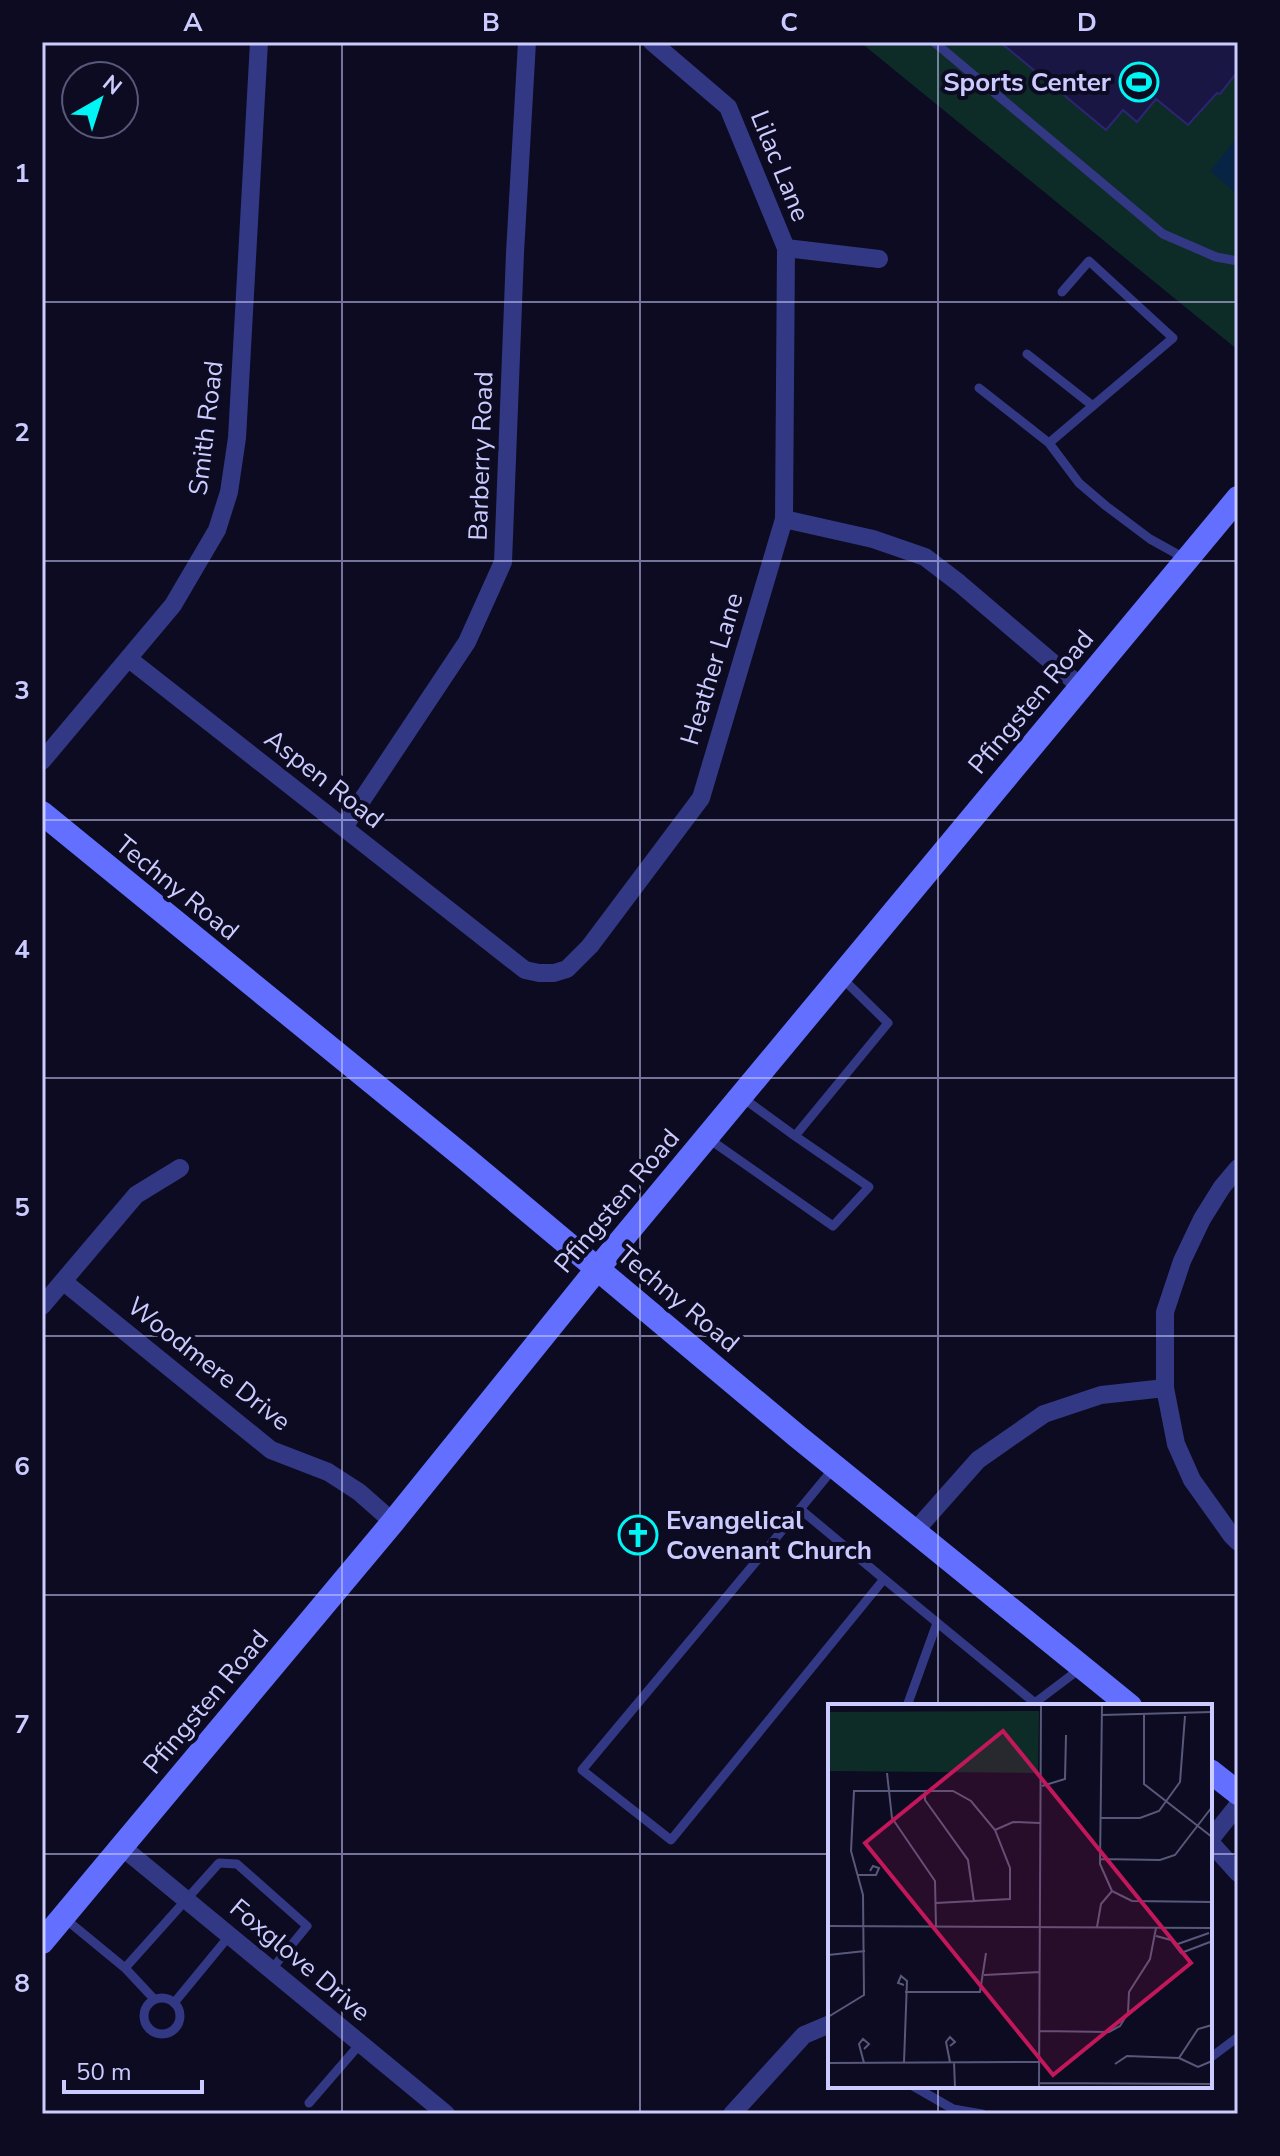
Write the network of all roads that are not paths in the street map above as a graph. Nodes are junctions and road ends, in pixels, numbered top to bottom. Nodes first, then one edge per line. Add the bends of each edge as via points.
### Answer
1 (259, 42) edge
2 (527, 42) edge
3 (652, 42) edge
4 (934, 42) edge
5 (786, 248) junction
6 (879, 259) dead end
7 (1238, 261) edge
8 (1062, 292) dead end
9 (1027, 354) dead end
10 (979, 388) dead end
11 (1093, 406) junction
12 (1049, 443) junction
13 (1238, 498) edge
14 (784, 519) junction
15 (1186, 559) junction
16 (129, 659) junction
17 (1080, 686) junction
18 (42, 761) edge
19 (42, 813) edge
20 (344, 827) junction
21 (487, 940) joint
22 (840, 976) junction
23 (741, 1096) junction
24 (795, 1136) junction
25 (706, 1137) junction
26 (180, 1168) dead end
27 (1238, 1168) edge
28 (598, 1268) junction
29 (64, 1282) junction
30 (42, 1306) edge
31 (1165, 1388) junction
32 (835, 1467) junction
33 (800, 1509) junction
34 (393, 1522) junction
35 (915, 1531) junction
36 (1238, 1542) edge
37 (884, 1579) junction
38 (937, 1623) junction
39 (1082, 1667) junction
40 (908, 1704) edge
41 (1031, 1704) edge
42 (1033, 1704) edge
43 (1128, 1704) edge
44 (1212, 1773) edge
45 (1238, 1793) edge
46 (1238, 1805) edge
47 (1212, 1838) edge
48 (1212, 1843) edge
49 (122, 1847) junction
50 (1238, 1873) edge
51 (187, 1900) junction
52 (63, 1917) junction
53 (230, 1935) junction
54 (42, 1942) edge
55 (125, 1968) junction
56 (271, 1970) junction
57 (154, 1999) junction
58 (174, 2003) junction
59 (828, 2025) edge
60 (1238, 2037) edge
61 (360, 2044) junction
62 (1212, 2056) edge
63 (916, 2088) edge
64 (309, 2103) dead end
65 (446, 2114) edge
66 (732, 2114) edge
67 (982, 2114) edge

1 - 16 street, Smith Road via 237,438 229,492 217,530 173,605
2 - 20 street, Barberry Road via 503,562 467,642
3 - 5 street, Lilac Lane via 728,107
4 - 7 lane via 1163,234
5 - 6 street
5 - 14 street, Heather Lane
8 - 11 lane via 1089,261 1173,338
9 - 11 lane
10 - 12 lane
11 - 12 lane
12 - 15 lane via 1079,483 1106,506
13 - 15 main road, Pfingsten Road
14 - 17 street via 925,557
14 - 21 street, Heather Lane via 701,798 567,969 525,970
15 - 17 main road, Pfingsten Road
16 - 18 street, Smith Road
16 - 20 street, Aspen Road
17 - 22 main road, Pfingsten Road
19 - 28 main road, Techny Road
20 - 21 street, Aspen Road
22 - 23 main road, Pfingsten Road
22 - 24 lane via 888,1023
23 - 24 lane
23 - 25 main road, Pfingsten Road
24 - 25 lane via 869,1187 833,1226
25 - 28 main road, Pfingsten Road
26 - 29 street via 136,1195
27 - 31 street via 1202,1219 1165,1312
28 - 32 main road, Techny Road
28 - 34 main road, Pfingsten Road
29 - 30 street
29 - 34 street, Woodmere Drive via 271,1450 328,1472
31 - 35 street via 1101,1395 1044,1414 978,1460
31 - 36 street via 1176,1444 1192,1480
32 - 33 lane
32 - 35 main road, Techny Road
33 - 37 lane
33 - 37 lane via 582,1770 671,1840
34 - 49 main road, Pfingsten Road
35 - 39 main road, Techny Road
37 - 38 lane
38 - 40 lane
38 - 41 lane
39 - 42 lane
39 - 43 main road, Techny Road
44 - 45 main road
46 - 47 street
48 - 50 street
49 - 51 street, Foxglove Drive
49 - 52 main road, Pfingsten Road
51 - 53 street, Foxglove Drive
51 - 55 lane
51 - 56 lane via 219,1863 237,1864 307,1926
52 - 54 main road, Pfingsten Road
52 - 55 lane
53 - 56 street, Foxglove Drive
53 - 58 lane
55 - 57 lane
56 - 61 street, Foxglove Drive
57 - 58 lane
57 - 58 lane via 144,2014 146,2026 156,2033 178,2026 180,2014
59 - 66 street via 804,2035
60 - 62 lane
61 - 64 lane
61 - 65 street, Foxglove Drive
63 - 67 lane via 953,2109

